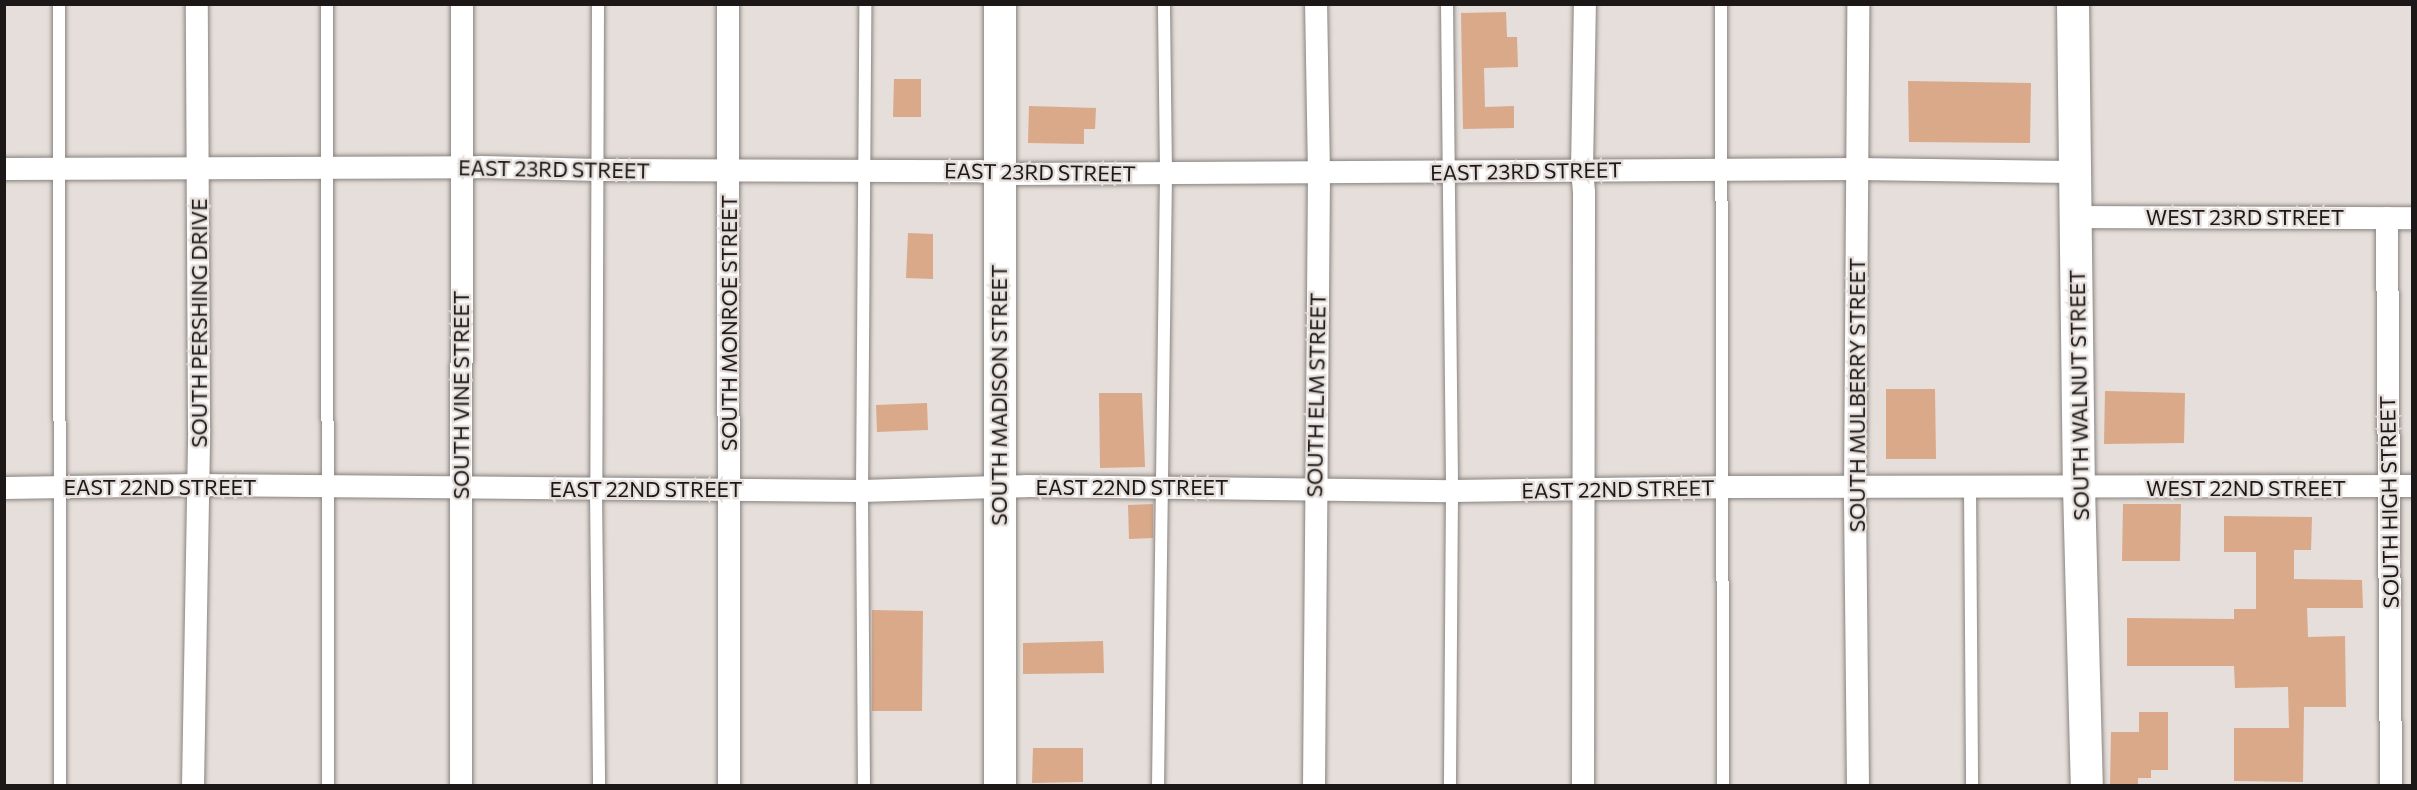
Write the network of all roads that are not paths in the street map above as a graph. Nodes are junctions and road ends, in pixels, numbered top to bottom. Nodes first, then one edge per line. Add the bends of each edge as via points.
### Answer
1 (59, 4) edge
2 (197, 4) edge
3 (327, 4) edge
4 (462, 4) edge
5 (598, 4) edge
6 (728, 4) edge
7 (865, 4) edge
8 (1000, 4) edge
9 (1164, 4) edge
10 (1316, 4) edge
11 (1447, 4) edge
12 (1585, 4) edge
13 (1721, 4) edge
14 (1858, 4) edge
15 (2073, 4) edge
16 (326, 168) junction
17 (462, 168) junction
18 (4, 169) edge
19 (59, 169) junction
20 (199, 169) junction
21 (1859, 169) junction
22 (599, 170) junction
23 (729, 170) junction
24 (1582, 170) junction
25 (1722, 170) junction
26 (866, 171) junction
27 (1166, 172) junction
28 (1449, 172) junction
29 (2075, 172) junction
30 (1000, 174) junction
31 (1319, 174) junction
32 (2077, 217) junction
33 (2387, 218) junction
34 (2412, 218) edge
35 (197, 485) junction
36 (327, 486) junction
37 (461, 486) junction
38 (2412, 486) edge
39 (1161, 487) junction
40 (1970, 487) junction
41 (4, 488) edge
42 (61, 488) junction
43 (999, 488) junction
44 (1315, 488) junction
45 (1723, 488) junction
46 (2079, 488) junction
47 (2388, 488) junction
48 (1855, 489) junction
49 (597, 490) junction
50 (730, 490) junction
51 (1585, 490) junction
52 (862, 491) junction
53 (1452, 491) junction
54 (60, 786) edge
55 (193, 786) edge
56 (328, 786) edge
57 (461, 786) edge
58 (599, 786) edge
59 (729, 786) edge
60 (864, 786) edge
61 (1000, 786) edge
62 (1158, 786) edge
63 (1314, 786) edge
64 (1450, 786) edge
65 (1584, 786) edge
66 (1723, 786) edge
67 (1858, 786) edge
68 (1972, 786) edge
69 (2087, 786) edge
70 (2391, 786) edge

1 - 19 lane
2 - 20 street, SOUTH PERSHING DRIVE
3 - 16 lane
4 - 17 street, SOUTH VINE STREET
5 - 22 lane
6 - 23 street, SOUTH MONROE STREET
7 - 26 lane
8 - 30 main road, SOUTH MADISON STREET
9 - 27 lane
10 - 31 street, SOUTH ELM STREET
11 - 28 lane
12 - 24 street
13 - 25 lane
14 - 21 street, SOUTH MULBERRY STREET
15 - 29 main road, SOUTH WALNUT STREET
16 - 17 street, EAST 23RD STREET
16 - 20 street, EAST 23RD STREET
16 - 36 lane
17 - 22 street, EAST 23RD STREET
17 - 37 street, SOUTH VINE STREET
18 - 19 street, EAST 23RD STREET
19 - 20 street, EAST 23RD STREET
19 - 42 lane
20 - 35 street, SOUTH PERSHING DRIVE
21 - 25 street, EAST 23RD STREET
21 - 29 street, EAST 23RD STREET
21 - 48 street, SOUTH MULBERRY STREET
22 - 23 street, EAST 23RD STREET
22 - 49 lane
23 - 26 street, EAST 23RD STREET
23 - 50 street, SOUTH MONROE STREET
24 - 25 street, EAST 23RD STREET
24 - 28 street, EAST 23RD STREET
24 - 51 street
25 - 45 lane
26 - 30 street, EAST 23RD STREET
26 - 52 lane
27 - 30 street, EAST 23RD STREET
27 - 31 street, EAST 23RD STREET
27 - 39 lane
28 - 31 street, EAST 23RD STREET
28 - 53 lane
29 - 32 main road, SOUTH WALNUT STREET
30 - 43 main road, SOUTH MADISON STREET
31 - 44 street, SOUTH ELM STREET
32 - 33 street, WEST 23RD STREET
32 - 46 main road, SOUTH WALNUT STREET
33 - 34 street, WEST 23RD STREET
33 - 47 street, SOUTH HIGH STREET
35 - 36 street, EAST 22ND STREET
35 - 42 street, EAST 22ND STREET
35 - 55 street, SOUTH PERSHING DRIVE
36 - 37 street, EAST 22ND STREET
36 - 56 lane
37 - 49 street, EAST 22ND STREET
37 - 57 street, SOUTH VINE STREET
38 - 47 street, WEST 22ND STREET
39 - 43 street, EAST 22ND STREET
39 - 44 street, EAST 22ND STREET
39 - 62 lane
40 - 46 street, EAST 22ND STREET
40 - 48 street, EAST 22ND STREET
40 - 68 lane
41 - 42 street, EAST 22ND STREET
42 - 54 lane
43 - 52 street, EAST 22ND STREET
43 - 61 main road, SOUTH MADISON STREET
44 - 53 street, EAST 22ND STREET
44 - 63 street, SOUTH ELM STREET
45 - 48 street, EAST 22ND STREET
45 - 51 street, EAST 22ND STREET
45 - 66 lane
46 - 47 street, WEST 22ND STREET
46 - 69 main road, SOUTH WALNUT STREET
47 - 70 street, SOUTH HIGH STREET
48 - 67 street, SOUTH MULBERRY STREET
49 - 50 street, EAST 22ND STREET
49 - 58 lane
50 - 52 street, EAST 22ND STREET
50 - 59 street, SOUTH MONROE STREET
51 - 53 street, EAST 22ND STREET
51 - 65 street
52 - 60 lane
53 - 64 lane

